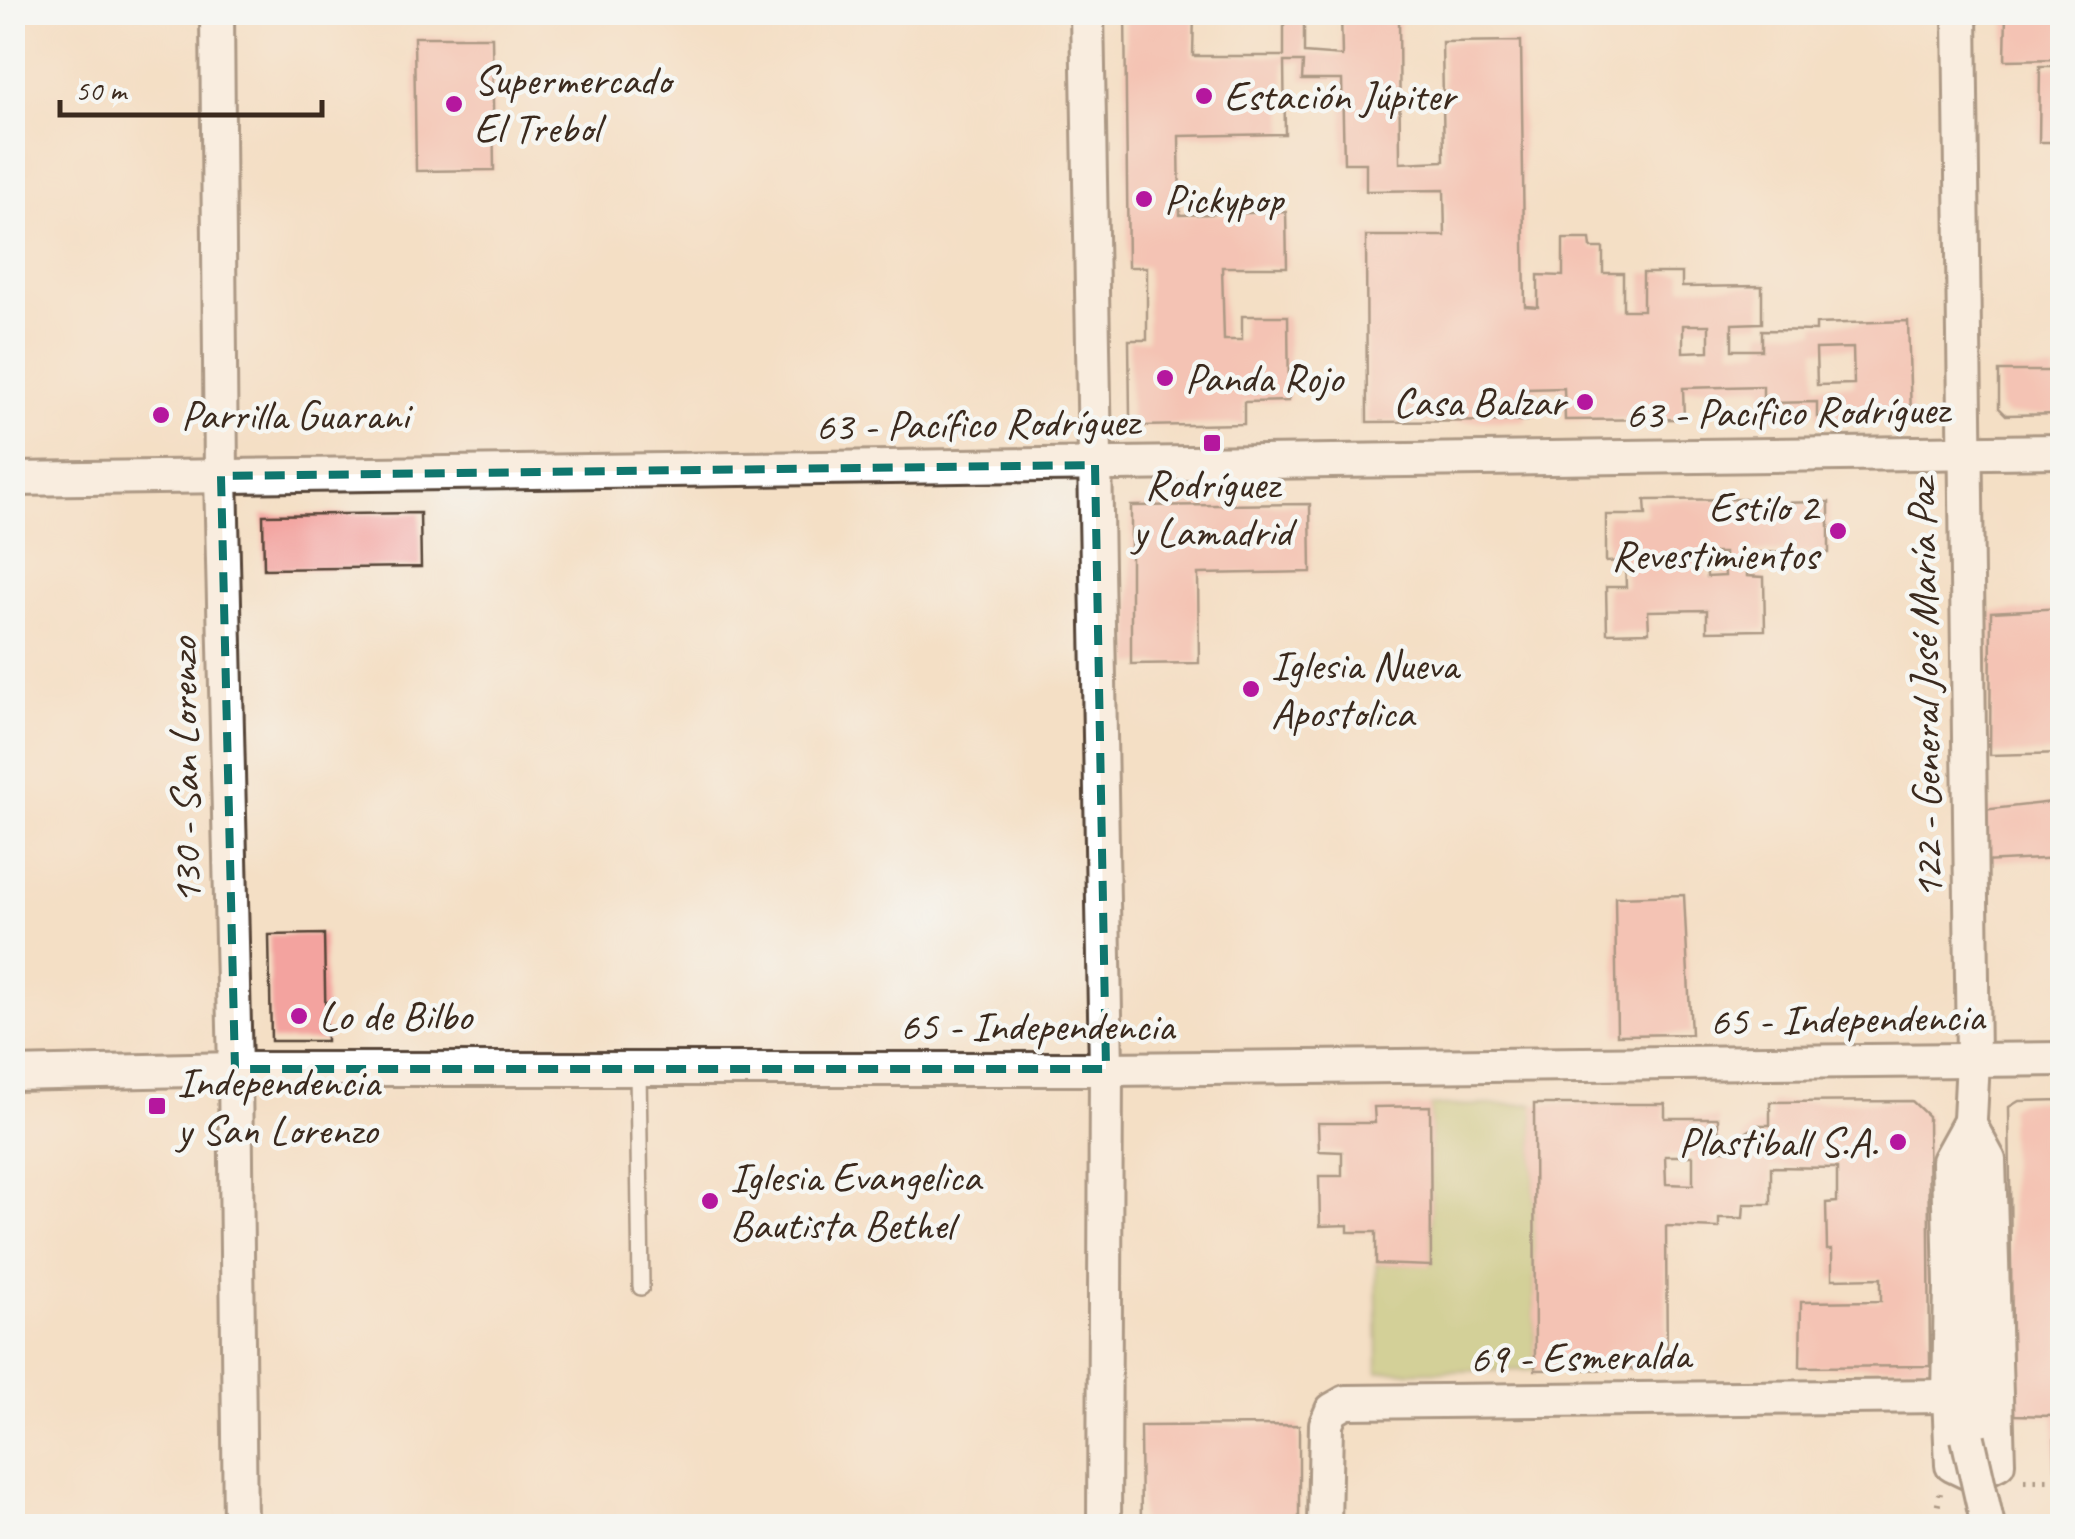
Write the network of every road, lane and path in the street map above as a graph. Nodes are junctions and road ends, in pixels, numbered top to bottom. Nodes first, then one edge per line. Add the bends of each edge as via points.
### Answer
1 (217, 12) edge
2 (1087, 12) edge
3 (1960, 12) edge
4 (1964, 451) junction
5 (2062, 451) edge
6 (1095, 466) junction
7 (221, 476) junction
8 (12, 479) edge
9 (2062, 1059) edge
10 (1973, 1060) junction
11 (235, 1069) junction
12 (638, 1069) junction
13 (1106, 1069) junction
14 (12, 1074) edge
15 (1969, 1123) junction
16 (641, 1287) dead end
17 (1949, 1396) junction
18 (2062, 1480) edge
19 (2014, 1481) dead end
20 (1940, 1493) dead end
21 (240, 1526) edge
22 (1104, 1526) edge
23 (1324, 1526) edge
24 (1934, 1526) edge
25 (1988, 1526) edge

1 - 7 street, 130 - San Lorenzo
2 - 6 street
3 - 4 street, 122 - General José María Paz
4 - 5 street, 63 - Pacífico Rodríguez
4 - 6 street, 63 - Pacífico Rodríguez
4 - 10 street, 122 - General José María Paz
6 - 7 street, 63 - Pacífico Rodríguez
6 - 13 street
7 - 8 street, 63 - Pacífico Rodríguez
7 - 11 street, 130 - San Lorenzo
9 - 10 street, 65 - Independencia
10 - 13 street, 65 - Independencia
10 - 15 street, 122 - General José María Paz
11 - 12 street, 65 - Independencia
11 - 14 street, 65 - Independencia
11 - 21 street, 130 - San Lorenzo
12 - 13 street, 65 - Independencia
12 - 16 lane
13 - 22 street
15 - 17 street, 122 - General José María Paz via 1948,1161
15 - 17 street, 122 - General José María Paz via 1989,1160 1998,1464 1973,1474 1952,1465
15 - 25 street, 122 - General José María Paz, bridge via 1968,1438
17 - 23 street, 69 - Esmeralda via 1346,1402 1326,1424
18 - 19 path
20 - 24 path

